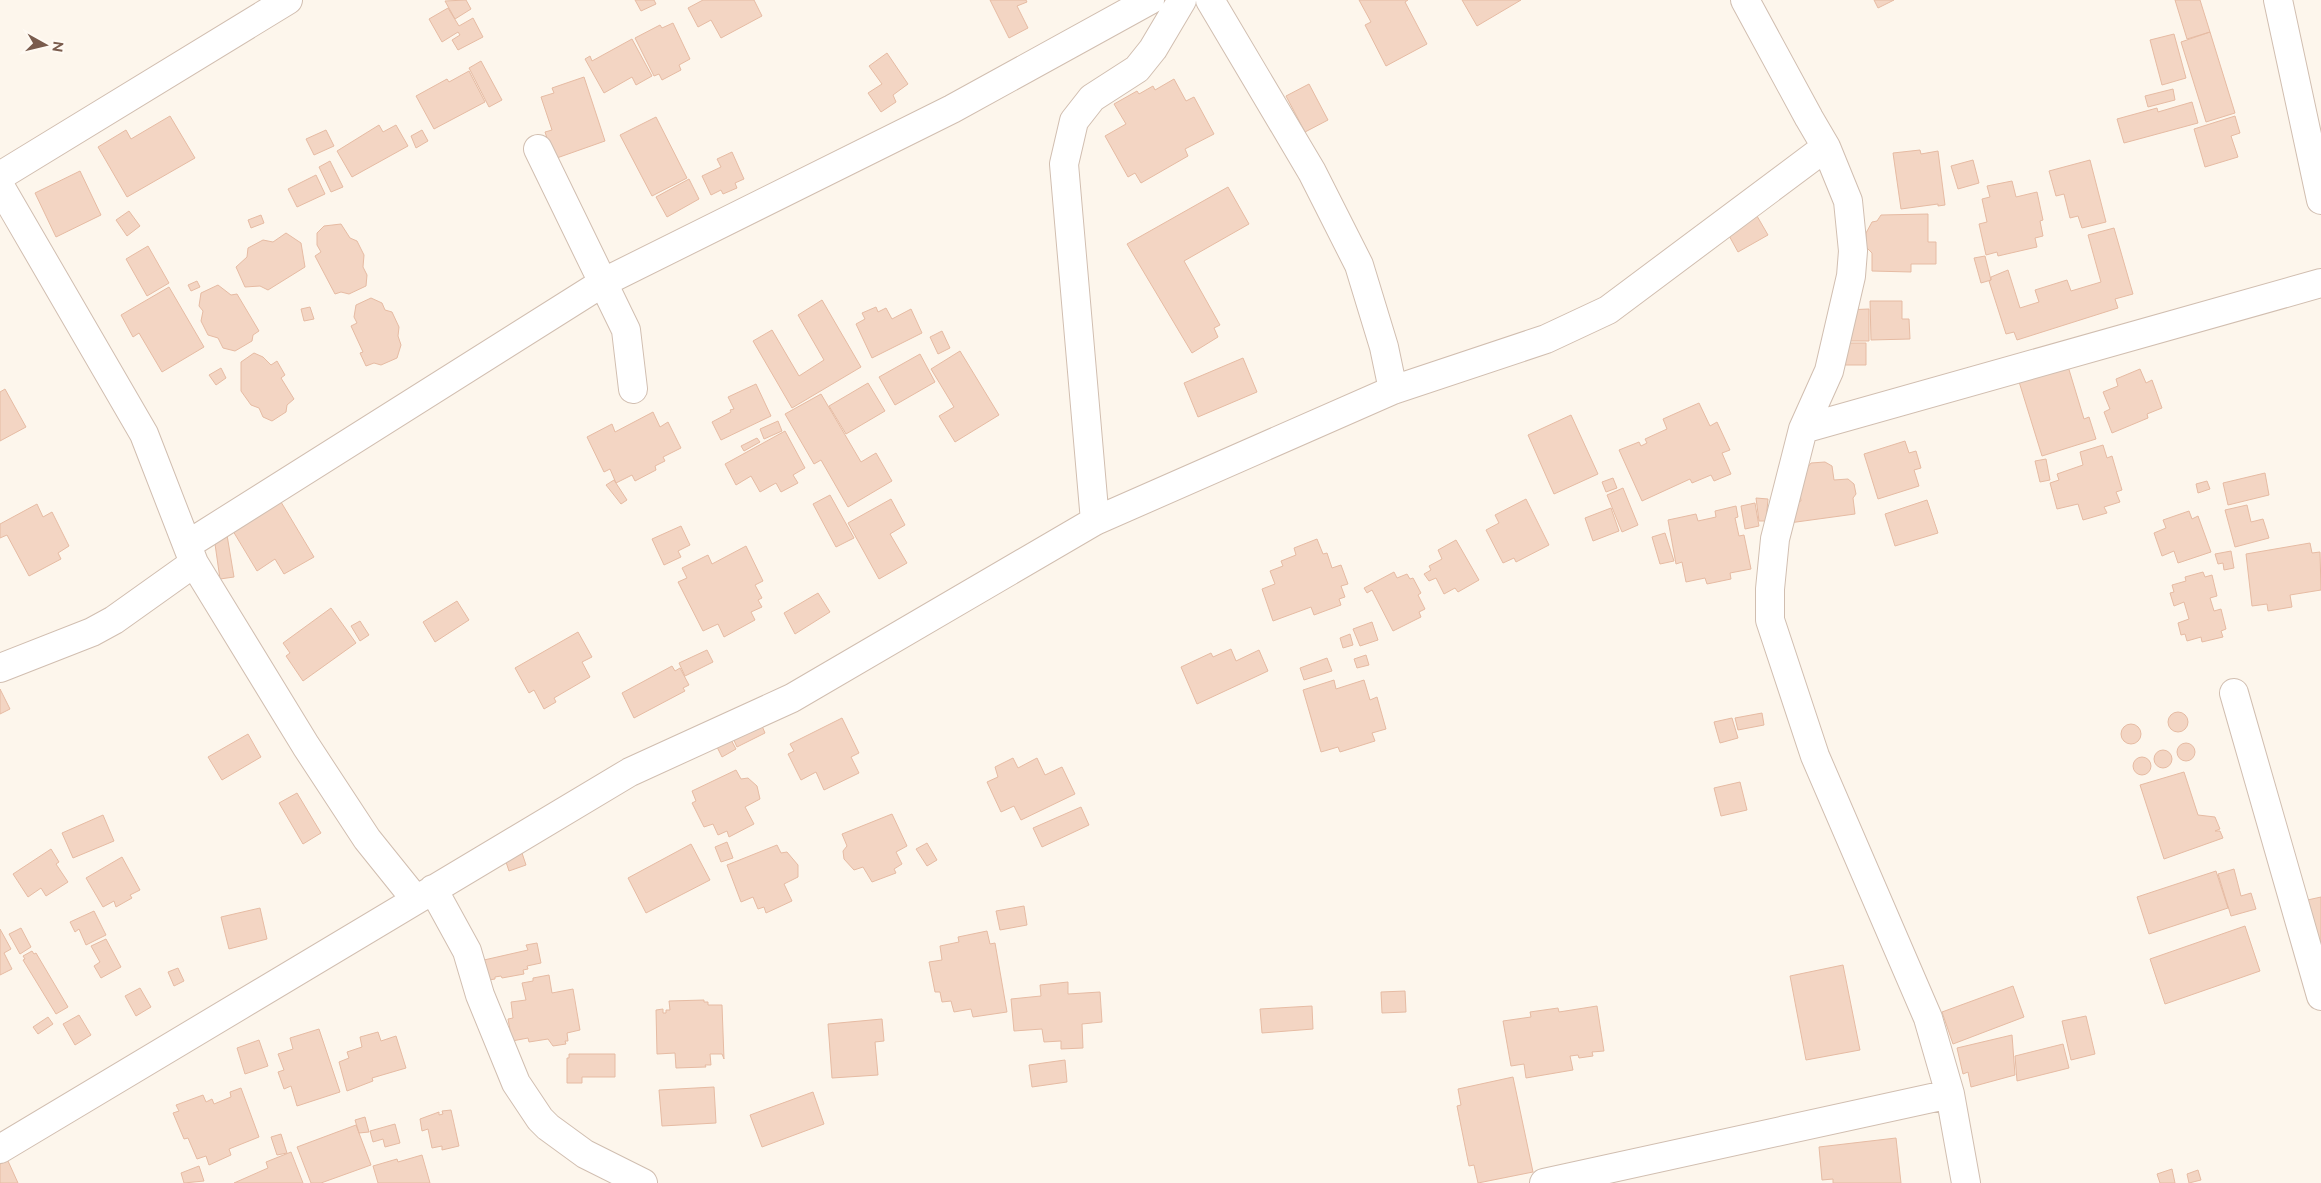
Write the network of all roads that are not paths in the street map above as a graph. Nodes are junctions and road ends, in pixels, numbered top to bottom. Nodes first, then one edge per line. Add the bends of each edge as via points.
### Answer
1 (288, 0) edge
2 (1150, 0) edge
3 (1182, 0) edge
4 (1210, 0) edge
5 (1745, 0) edge
6 (2278, 0) edge
7 (1826, 147) junction
8 (538, 150) dead end
9 (0, 176) edge
10 (0, 186) edge
11 (2321, 200) edge
12 (604, 282) junction
13 (2321, 282) edge
14 (633, 389) dead end
15 (1393, 390) junction
16 (1804, 429) junction
17 (1095, 521) junction
18 (190, 554) junction
19 (0, 668) edge
20 (2234, 694) dead end
21 (424, 895) junction
22 (2321, 996) edge
23 (1950, 1094) junction
24 (0, 1150) edge
25 (643, 1183) edge
26 (1544, 1183) edge
27 (1966, 1183) edge

1 - 9 street
2 - 12 street via 952,109
3 - 17 street via 1137,69 1092,98 1074,121 1064,164
4 - 15 street via 1312,172 1359,265 1384,347
5 - 7 street
6 - 11 street
7 - 15 street via 1608,310 1546,339
7 - 16 street via 1848,201 1851,276 1829,371
8 - 12 street
10 - 18 street via 144,434
12 - 14 street via 626,330
12 - 18 street
13 - 16 street
15 - 17 street
16 - 23 street via 1775,539 1770,620 1815,756 1928,1018
17 - 21 street via 792,698 630,772
18 - 19 street via 114,620 92,632
18 - 21 street via 362,832
20 - 22 street
21 - 24 street
21 - 25 street via 467,951 480,995 516,1083 540,1119 585,1154
23 - 26 street
23 - 27 street

